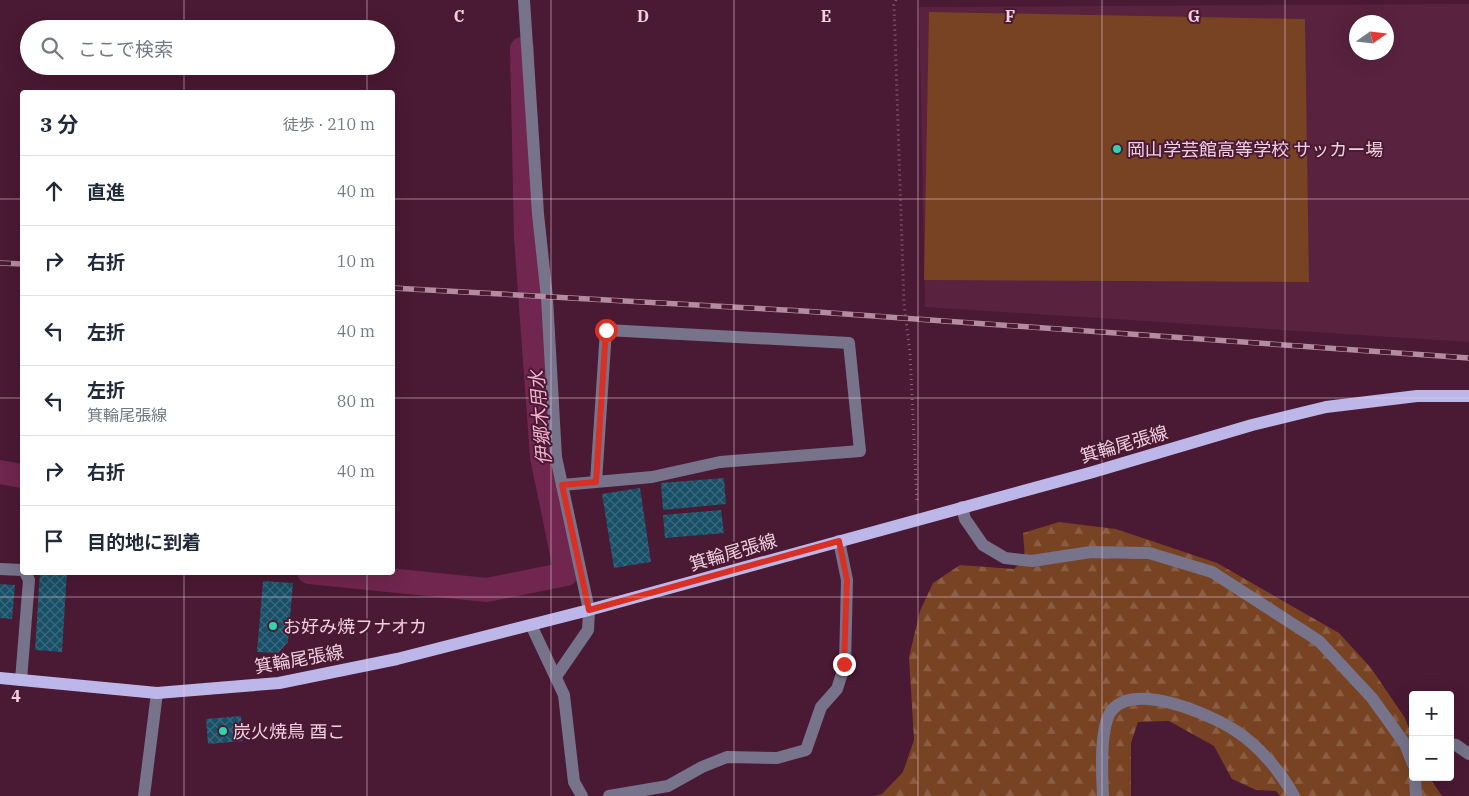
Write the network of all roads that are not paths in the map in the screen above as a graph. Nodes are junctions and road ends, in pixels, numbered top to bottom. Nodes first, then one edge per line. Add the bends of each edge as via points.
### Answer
1 (524, 0) edge
2 (1469, 396) edge
3 (596, 482) junction
4 (562, 485) junction
5 (962, 507) junction
6 (839, 541) junction
7 (0, 569) edge
8 (20, 571) edge
9 (26, 575) edge
10 (589, 610) junction
11 (531, 625) junction
12 (557, 675) junction
13 (0, 678) edge
14 (21, 680) junction
15 (157, 693) junction
16 (1409, 743) edge
17 (1454, 745) edge
18 (1469, 754) edge
19 (1415, 781) edge
20 (144, 796) edge
21 (582, 796) edge
22 (609, 796) edge
23 (1103, 796) edge
24 (1294, 796) edge
25 (1416, 796) edge

1 - 4 street via 556,457
2 - 5 main road, 箕輪尾張線 via 1417,396 1326,407
3 - 3 street via 652,477 720,462 860,452 848,343 606,330
3 - 4 street
4 - 10 street
5 - 6 main road, 箕輪尾張線
5 - 16 street via 965,519 983,545 1005,558 1032,561 1091,552 1149,554 1212,572 1319,641
6 - 10 main road, 箕輪尾張線
6 - 22 street via 847,580 844,664 837,689 821,707 806,750 777,758 727,757 668,786
7 - 8 street
9 - 14 street via 29,580
10 - 11 main road, 箕輪尾張線
10 - 12 street via 588,630
11 - 12 street
11 - 15 main road, 箕輪尾張線 via 397,659 279,683
12 - 21 street via 564,694 574,782
13 - 14 main road, 箕輪尾張線
14 - 15 main road, 箕輪尾張線
15 - 20 street
17 - 18 street
19 - 25 street
23 - 24 street via 1105,728 1110,711 1121,700 1142,698 1173,704 1210,717 1236,731 1258,749

